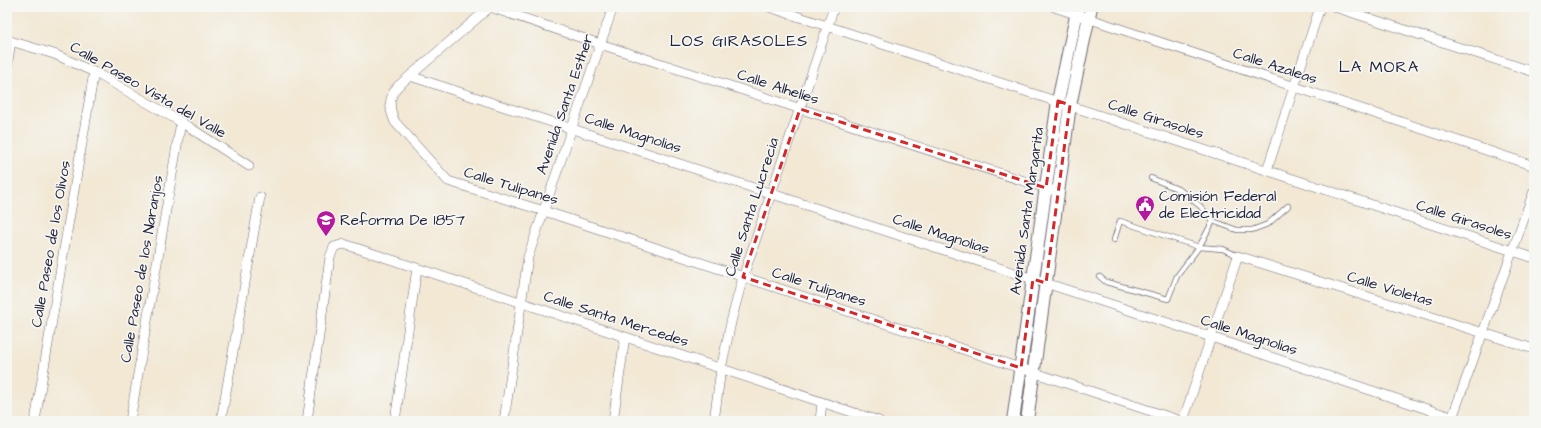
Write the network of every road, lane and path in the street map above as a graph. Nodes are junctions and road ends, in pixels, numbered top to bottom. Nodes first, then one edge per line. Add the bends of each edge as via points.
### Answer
1 (490, 7) edge
2 (613, 7) edge
3 (769, 7) edge
4 (834, 7) edge
5 (1054, 7) edge
6 (1320, 7) edge
7 (1335, 7) edge
8 (1077, 11) edge
9 (1090, 13) edge
10 (827, 26) junction
11 (9, 40) edge
12 (600, 44) junction
13 (7, 67) edge
14 (94, 72) junction
15 (1534, 72) edge
16 (410, 76) junction
17 (1294, 87) junction
18 (1064, 103) junction
19 (800, 109) junction
20 (181, 122) junction
21 (572, 128) junction
22 (249, 166) dead end
23 (1534, 166) edge
24 (1267, 170) junction
25 (1151, 178) dead end
26 (1046, 188) junction
27 (1534, 191) edge
28 (1058, 192) junction
29 (771, 193) junction
30 (260, 198) dead end
31 (1288, 206) dead end
32 (544, 211) junction
33 (1213, 221) junction
34 (1114, 240) dead end
35 (1199, 247) junction
36 (1512, 251) junction
37 (1238, 256) junction
38 (1534, 258) edge
39 (417, 268) junction
40 (743, 277) junction
41 (1100, 277) dead end
42 (1033, 279) junction
43 (1046, 283) junction
44 (521, 302) junction
45 (1483, 332) junction
46 (1211, 336) junction
47 (625, 337) junction
48 (1534, 349) edge
49 (721, 368) junction
50 (1020, 368) junction
51 (1033, 373) junction
52 (822, 402) junction
53 (1452, 419) edge
54 (35, 421) edge
55 (130, 421) edge
56 (221, 421) edge
57 (307, 421) edge
58 (395, 421) edge
59 (504, 421) edge
60 (613, 421) edge
61 (714, 421) edge
62 (820, 421) edge
63 (879, 421) edge
64 (1013, 421) edge
65 (1028, 421) edge
66 (1182, 421) edge
67 (1463, 421) edge

1 - 12 street, Calle Alhelíes
1 - 16 street
2 - 12 street, Avenida Santa Esther
3 - 10 street, Calle Girasoles
4 - 10 street, Calle Santa Lucrecia
5 - 8 street, Calle Azaleas
6 - 17 street
7 - 15 street
8 - 9 street, Calle Azaleas
8 - 18 main road, Avenida Santa Margarita
9 - 17 street, Calle Azaleas
9 - 18 main road, Avenida Santa Margarita
10 - 18 street, Calle Girasoles
10 - 19 street, Calle Santa Lucrecia
11 - 13 street
11 - 14 street, Calle Paseo Vista del Valle via 54,54
12 - 19 street, Calle Alhelíes
12 - 21 street, Avenida Santa Esther
14 - 20 street, Calle Paseo Vista del Valle
14 - 54 street, Calle Paseo de los Olivos
16 - 21 street, Calle Magnolias
16 - 32 street, Calle Tulipanes via 394,92 389,102 391,112 395,122 448,181
17 - 23 street, Calle Azaleas
17 - 24 street
18 - 24 street, Calle Girasoles
18 - 26 main road, Avenida Santa Margarita
18 - 28 main road, Avenida Santa Margarita
19 - 26 street, Calle Alhelíes
19 - 29 street, Calle Santa Lucrecia
20 - 22 street, Calle Paseo Vista del Valle
20 - 55 street, Calle Paseo de los Naranjos
21 - 29 street, Calle Magnolias
21 - 32 street, Avenida Santa Esther
24 - 36 street, Calle Girasoles
25 - 33 lane via 1180,190 1200,206
26 - 28 street, Calle Alhelíes
26 - 42 main road, Avenida Santa Margarita
27 - 36 street
28 - 43 main road, Avenida Santa Margarita
29 - 40 street, Calle Santa Lucrecia
29 - 42 street, Calle Magnolias
30 - 56 street
31 - 33 lane via 1268,224 1252,230 1237,230
32 - 40 street, Calle Tulipanes
32 - 44 street, Avenida Santa Esther via 528,257
33 - 35 lane
34 - 35 lane via 1120,222
35 - 37 lane via 1223,249
35 - 41 lane via 1177,276 1168,299 1106,282
36 - 38 street, Calle Girasoles
36 - 45 street
37 - 45 street, Calle Violetas
37 - 46 street
39 - 44 street, Calle Santa Mercedes
39 - 57 street, Calle Santa Mercedes via 344,244 334,246 330,257
39 - 58 street
40 - 49 street, Calle Santa Lucrecia
40 - 50 street, Calle Tulipanes
42 - 43 street, Calle Magnolias
42 - 50 main road, Avenida Santa Margarita
43 - 46 street, Calle Magnolias
43 - 51 main road, Avenida Santa Margarita
44 - 47 street, Calle Santa Mercedes
44 - 59 street, Avenida Santa Esther
45 - 48 street, Calle Violetas
45 - 53 street
46 - 53 street, Calle Magnolias
46 - 66 street
47 - 49 street, Calle Santa Mercedes
47 - 60 street
49 - 52 street, Calle Santa Mercedes
49 - 61 street, Calle Santa Lucrecia
50 - 51 street, Calle Tulipanes
50 - 64 main road, Avenida Santa Margarita
51 - 65 main road, Avenida Santa Margarita
51 - 66 street, Calle Tulipanes
52 - 62 street
52 - 63 street, Calle Santa Mercedes
53 - 67 street, Calle Magnolias

